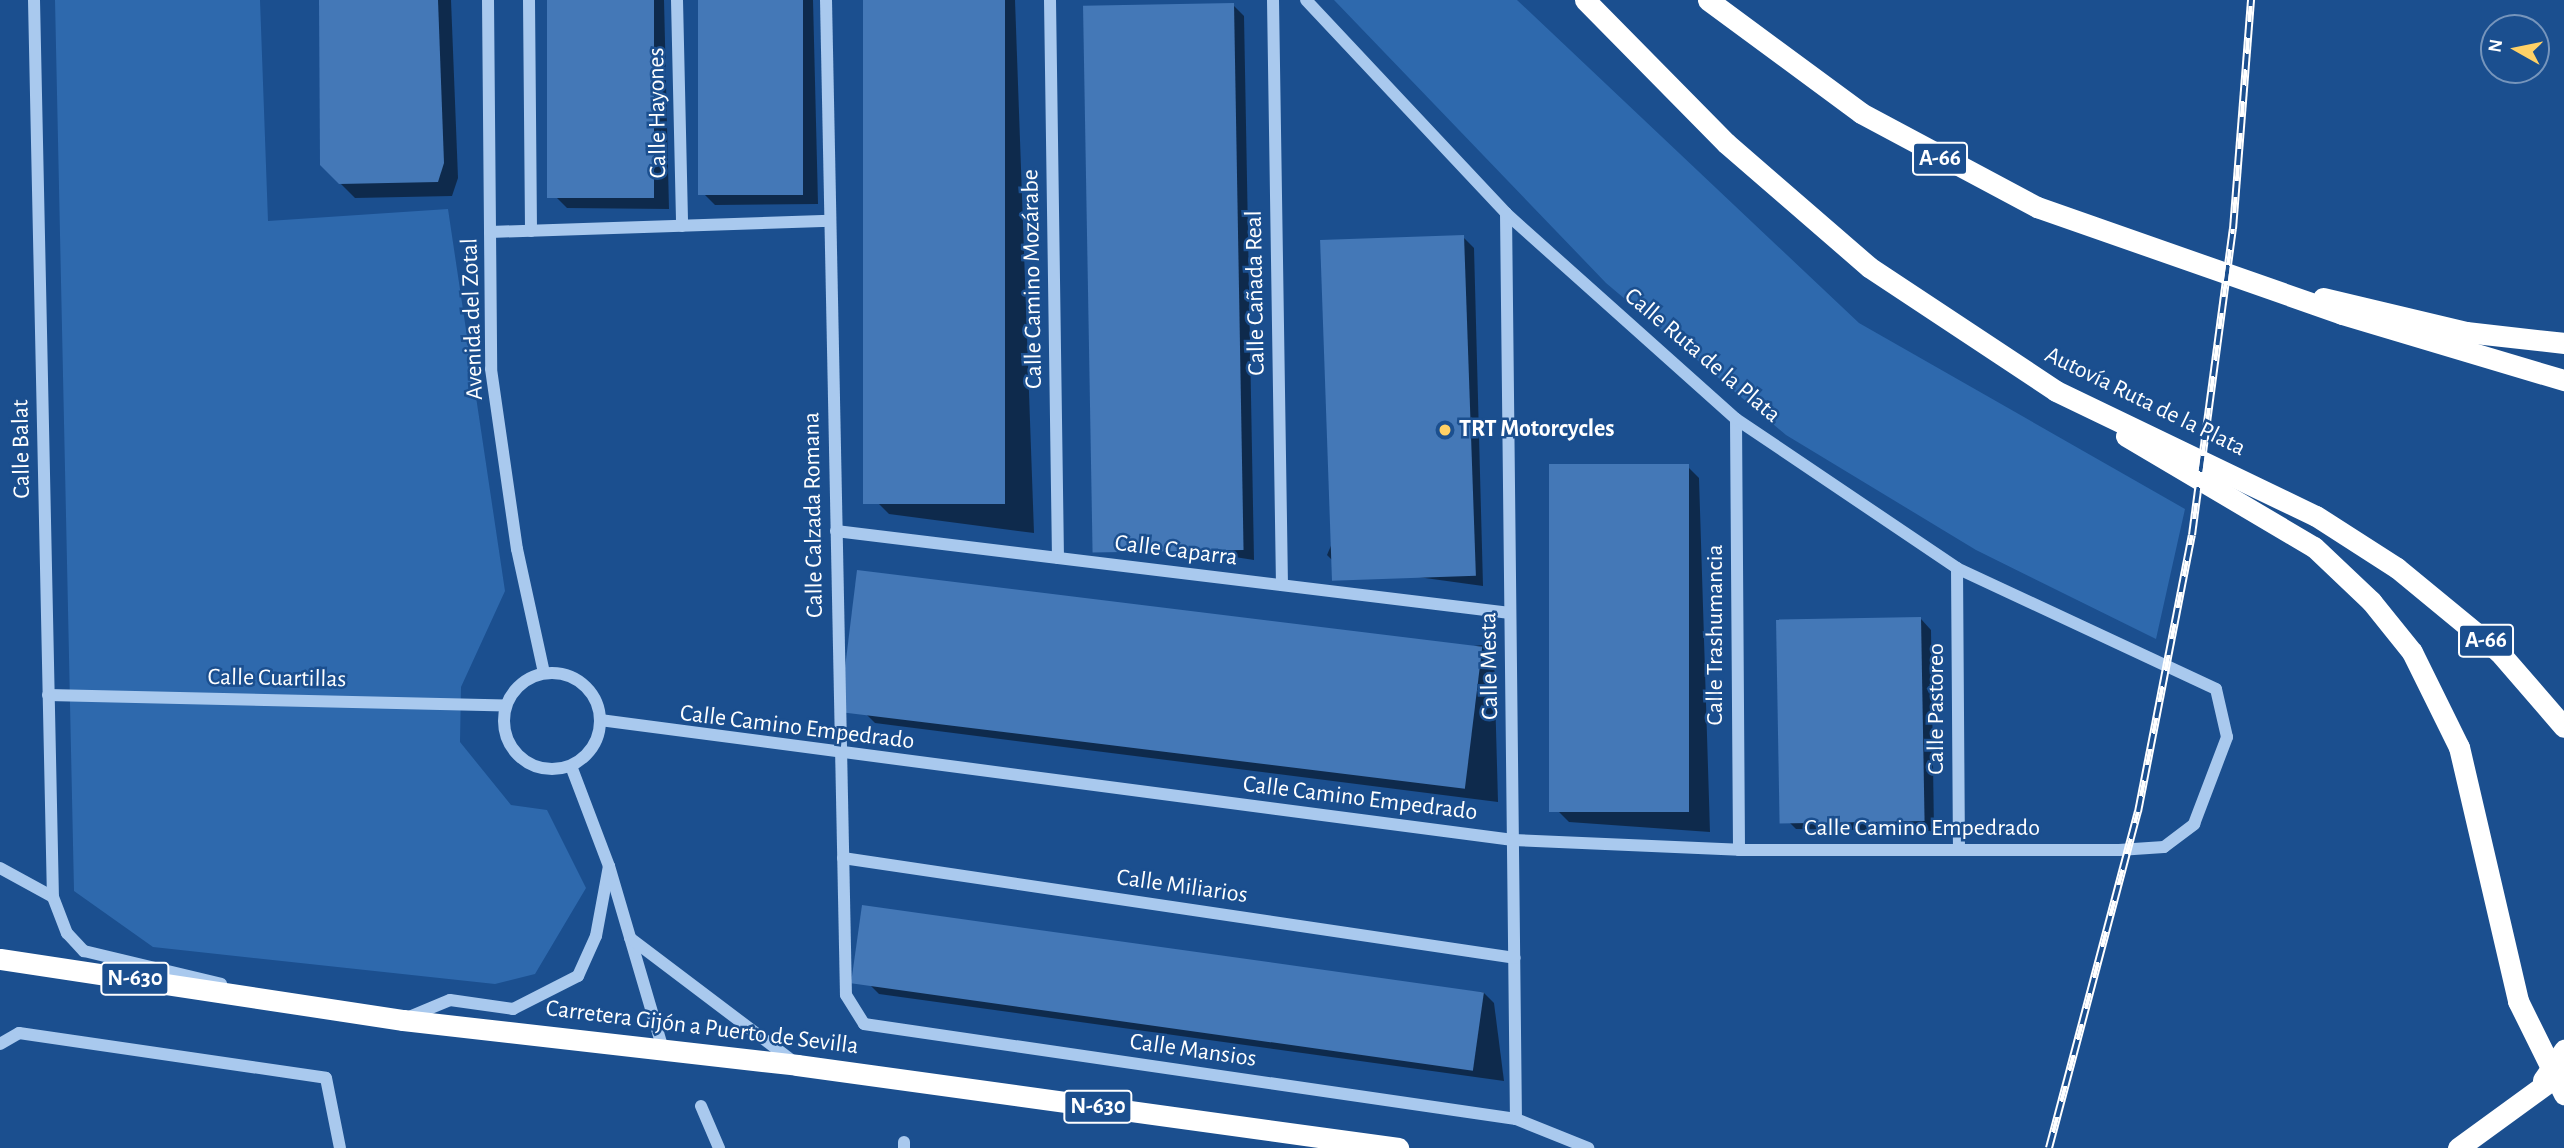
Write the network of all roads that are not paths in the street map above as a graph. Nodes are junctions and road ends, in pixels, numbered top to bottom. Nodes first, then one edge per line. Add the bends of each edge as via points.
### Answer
1 (34, 0) edge
2 (488, 0) edge
3 (529, 0) edge
4 (677, 0) edge
5 (826, 0) edge
6 (1049, 0) edge
7 (1273, 0) edge
8 (1306, 0) edge
9 (1585, 0) edge
10 (1708, 0) edge
11 (1506, 213) junction
12 (830, 221) junction
13 (682, 226) junction
14 (531, 231) junction
15 (490, 232) junction
16 (2463, 341) junction
17 (2564, 343) edge
18 (2564, 380) edge
19 (1736, 419) junction
20 (2178, 458) junction
21 (836, 531) junction
22 (1058, 558) junction
23 (1957, 568) junction
24 (1282, 585) junction
25 (1510, 613) junction
26 (544, 673) junction
27 (2216, 689) joint
28 (48, 695) junction
29 (506, 705) junction
30 (600, 720) junction
31 (2564, 727) edge
32 (839, 753) junction
33 (571, 766) junction
34 (1513, 840) junction
35 (1959, 849) junction
36 (1739, 850) junction
37 (843, 858) junction
38 (609, 866) junction
39 (0, 868) edge
40 (53, 897) junction
41 (631, 938) junction
42 (0, 958) edge
43 (1515, 958) junction
44 (270, 1000) junction
45 (403, 1020) junction
46 (864, 1024) joint
47 (0, 1044) edge
48 (663, 1050) junction
49 (2564, 1050) edge
50 (797, 1065) junction
51 (2564, 1071) edge
52 (2564, 1094) edge
53 (2530, 1099) junction
54 (701, 1106) dead end
55 (1516, 1119) junction
56 (340, 1148) edge
57 (719, 1148) edge
58 (1398, 1148) edge
59 (1588, 1148) edge
60 (2458, 1148) edge

1 - 28 street, Calle Balat
2 - 15 street, Avenida del Zotal
3 - 14 street
4 - 13 street, Calle Hayones
5 - 12 street, Calle Calzada Romana
6 - 22 street, Calle Camino Mozárabe
7 - 24 street, Calle Cañada Real
8 - 11 street, Calle Ruta de la Plata
9 - 20 highway, Autovía Ruta de la Plata via 1787,201 1939,319
10 - 16 highway, A-66 via 1816,83 1980,181 2199,266
11 - 19 street, Calle Ruta de la Plata
11 - 25 street, Calle Mesta
12 - 13 street
12 - 21 street, Calle Calzada Romana
13 - 14 street
14 - 15 street
15 - 26 street, Avenida del Zotal via 491,369 517,549
16 - 17 highway
16 - 18 highway, A-66
19 - 23 street, Calle Ruta de la Plata
19 - 36 street, Calle Trashumancia
20 - 31 highway, Autovía Ruta de la Plata / A-66 via 2316,516 2397,568 2499,653
20 - 52 highway, bridge via 2292,531 2371,601 2421,668 2459,747 2518,1001
21 - 22 street, Calle Caparra
21 - 32 street, Calle Calzada Romana
22 - 24 street, Calle Caparra
23 - 27 street, Calle Ruta de la Plata
23 - 35 street, Calle Pastoreo
24 - 25 street, Calle Caparra
25 - 34 street, Calle Mesta
26 - 29 street via 518,685
26 - 30 street via 582,683 594,695
27 - 35 street, Calle Camino Empedrado via 2227,737 2194,824 2164,847
28 - 29 street, Calle Cuartillas
28 - 40 street, Calle Balat
29 - 33 street via 503,729 520,758 538,768
30 - 32 street, Calle Camino Empedrado
30 - 33 street via 594,745
32 - 34 street, Calle Camino Empedrado
32 - 37 street, Calle Calzada Romana
33 - 38 street
34 - 36 street, Calle Camino Empedrado
34 - 43 street, Calle Mesta
35 - 36 street, Calle Camino Empedrado
37 - 43 street, Calle Miliarios
37 - 46 street, Calle Calzada Romana via 846,995
38 - 41 street
38 - 45 street via 596,936 578,976 513,1009 450,1000
39 - 40 street
40 - 44 street, Calle Balat via 67,933 84,951 171,968
41 - 48 street
41 - 50 street
42 - 44 highway, Carretera Gijón a Puerto de Sevilla / N-630
43 - 55 street, Calle Mesta
44 - 45 highway, Carretera Gijón a Puerto de Sevilla / N-630
45 - 48 highway, Carretera Gijón a Puerto de Sevilla / N-630
46 - 55 street, Calle Mansios
47 - 56 street via 19,1033 326,1078
48 - 50 highway, Carretera Gijón a Puerto de Sevilla / N-630
49 - 53 highway
50 - 58 highway, Carretera Gijón a Puerto de Sevilla / N-630
51 - 53 highway
53 - 60 highway
54 - 57 street
55 - 59 street, Calle Mansios

